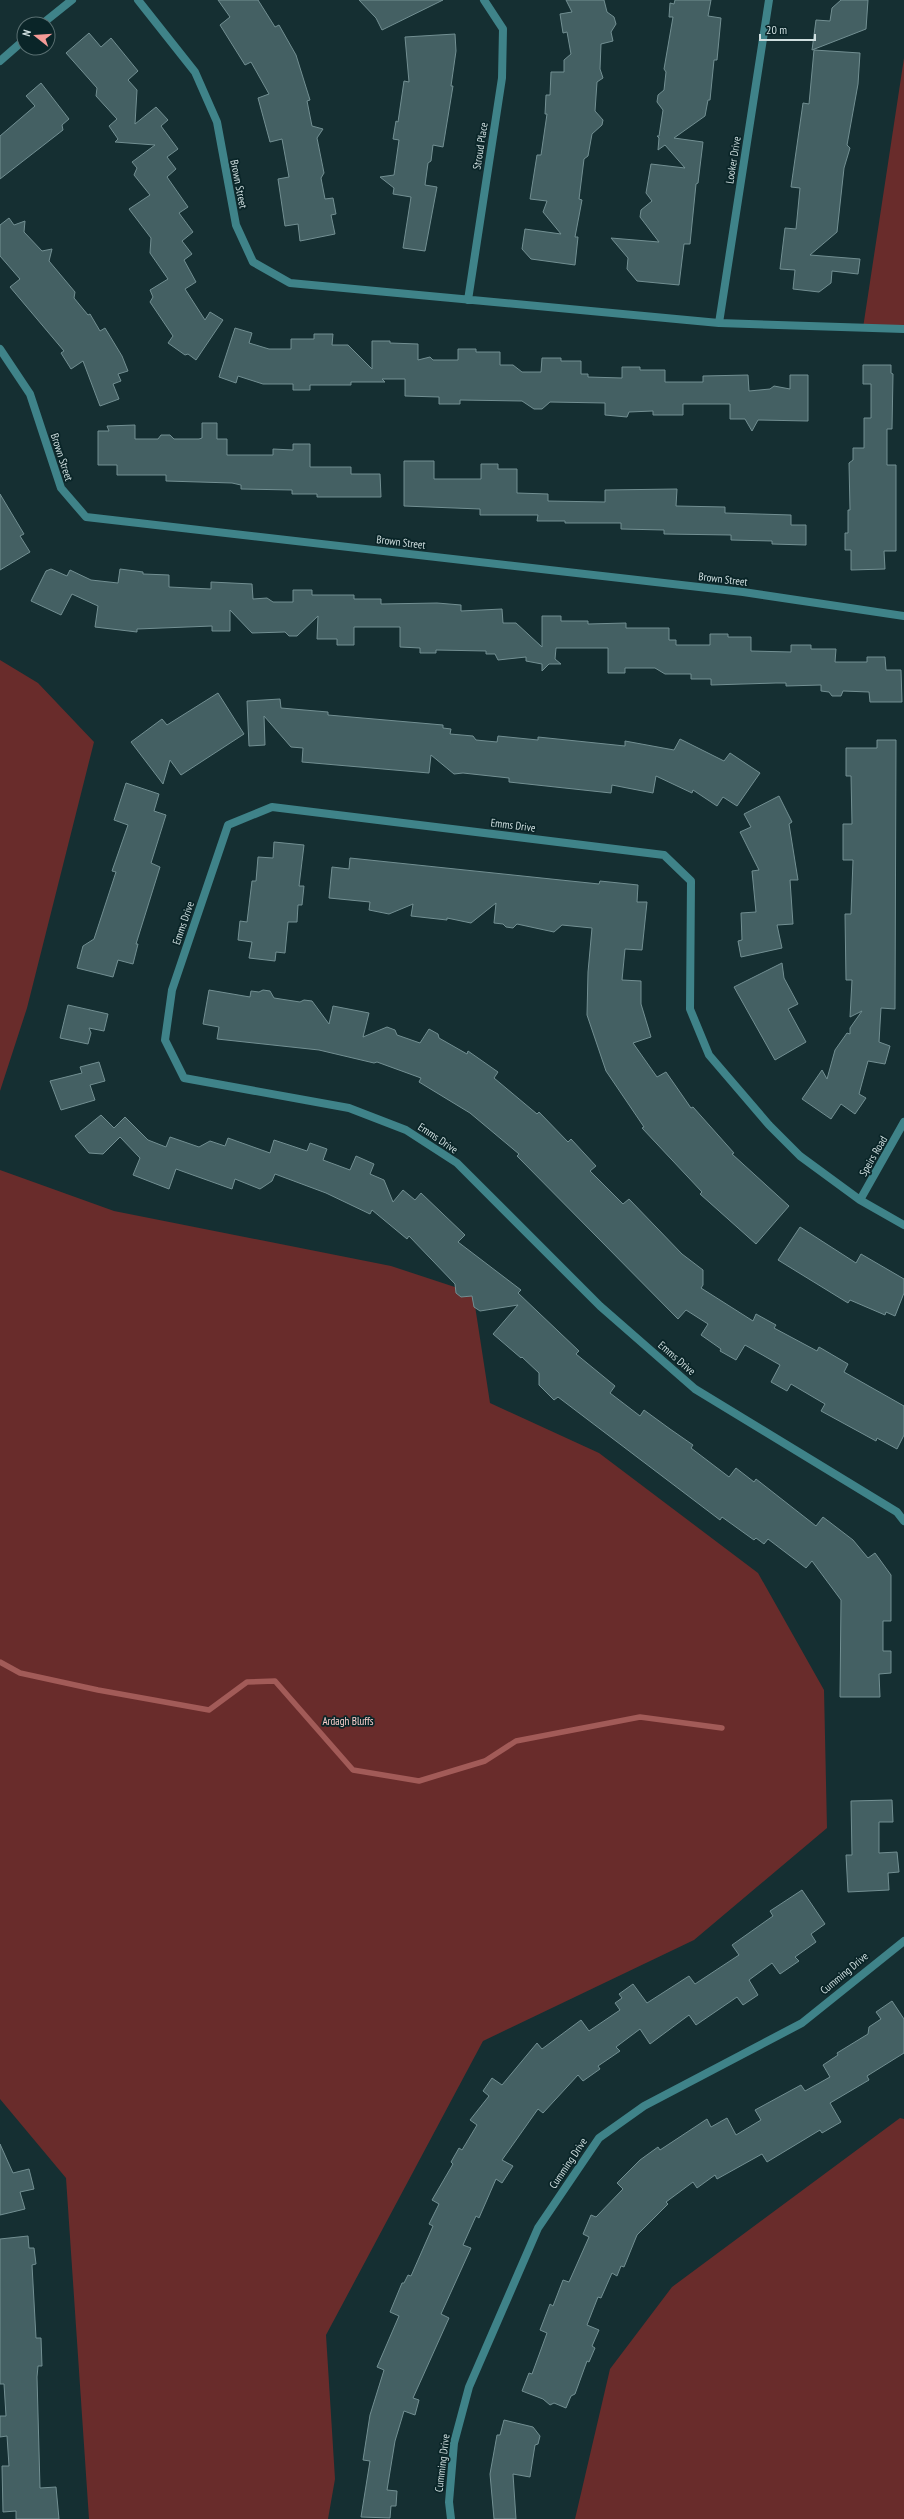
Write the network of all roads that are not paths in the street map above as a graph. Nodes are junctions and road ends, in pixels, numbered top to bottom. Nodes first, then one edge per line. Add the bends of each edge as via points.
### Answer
1 (72, 0) edge
2 (138, 0) edge
3 (484, 0) edge
4 (769, 0) edge
5 (52, 16) edge
6 (16, 47) edge
7 (0, 61) edge
8 (468, 300) junction
9 (719, 323) junction
10 (904, 329) edge
11 (0, 349) edge
12 (904, 616) edge
13 (904, 1122) edge
14 (860, 1200) junction
15 (904, 1225) edge
16 (904, 1521) edge
17 (904, 1941) edge
18 (451, 2519) edge

1 - 5 street
2 - 8 street, Brown Street via 195,72 217,122 236,225 253,262 290,283
3 - 8 street, Stroud Place via 503,29 502,78
4 - 9 street, Looker Drive
6 - 7 street
8 - 9 street, Brown Street
9 - 10 street, Brown Street
11 - 12 street, Brown Street via 30,394 61,488 86,517 743,592
13 - 14 street, Speirs Road
14 - 15 street, Emms Drive
14 - 16 street, Emms Drive via 800,1156 769,1125 709,1055 690,1009 690,881 664,855 272,807 228,825 172,990 165,1040 184,1078 349,1108 406,1130 457,1163 600,1306 695,1389 897,1512
17 - 18 street, Cumming Drive via 802,2023 644,2106 599,2138 538,2228 469,2387 454,2443 449,2502

